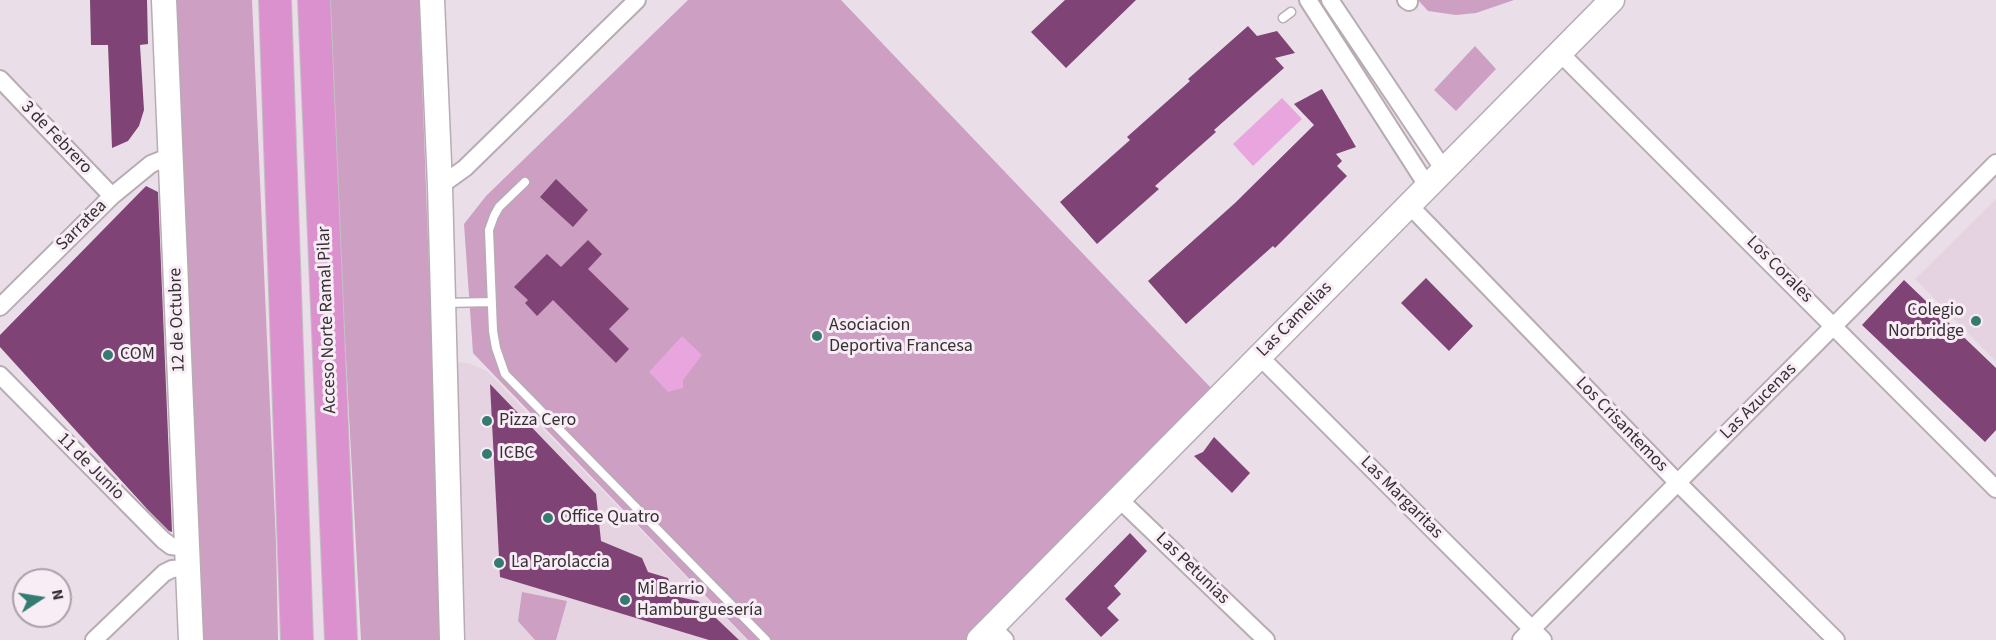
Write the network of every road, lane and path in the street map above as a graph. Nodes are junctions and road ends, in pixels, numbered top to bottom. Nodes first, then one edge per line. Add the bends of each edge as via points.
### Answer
1 (164, 0) edge
2 (275, 0) edge
3 (314, 0) edge
4 (432, 0) edge
5 (637, 0) edge
6 (1330, 0) edge
7 (1612, 0) edge
8 (1305, 2) edge
9 (1291, 12) dead end
10 (1283, 18) dead end
11 (1560, 53) junction
12 (0, 80) edge
13 (171, 156) junction
14 (1996, 164) edge
15 (1436, 178) junction
16 (525, 182) dead end
17 (440, 186) junction
18 (112, 196) junction
19 (1410, 206) junction
20 (492, 302) junction
21 (443, 303) junction
22 (0, 307) edge
23 (1835, 326) junction
24 (1259, 356) junction
25 (0, 375) edge
26 (1678, 483) junction
27 (1996, 489) edge
28 (1118, 498) junction
29 (187, 558) junction
30 (339, 580) junction
31 (992, 636) edge
32 (1532, 636) edge
33 (94, 640) edge
34 (191, 640) edge
35 (297, 640) edge
36 (341, 640) edge
37 (347, 640) edge
38 (452, 640) edge
39 (766, 640) edge
40 (1266, 640) edge
41 (1836, 640) edge

1 - 13 street, 12 de Octubre
2 - 35 highway
3 - 30 highway, Acceso Norte Ramal Pilar
4 - 17 street
5 - 17 street via 465,168
6 - 15 street
7 - 11 street, Las Camelias
8 - 15 street
9 - 10 lane
11 - 15 street, Las Camelias
11 - 23 street, Los Corales
12 - 18 street, 3 de Febrero
13 - 18 street, Sarratea via 151,164
13 - 29 street, 12 de Octubre
14 - 23 street, Las Azucenas
15 - 19 street, Las Camelias
16 - 20 lane via 499,207 489,230
17 - 21 street
18 - 22 street, Sarratea
19 - 24 street, Las Camelias
19 - 26 street, Los Crisantemos
20 - 21 lane
20 - 39 lane via 496,348 505,374
21 - 38 street
23 - 26 street, Las Azucenas
23 - 27 street, Los Corales
24 - 28 street, Las Camelias
24 - 32 street, Las Margaritas
25 - 29 street, 11 de Junio via 163,540
26 - 32 street, Las Azucenas
26 - 41 street, Los Crisantemos
28 - 31 street, Las Camelias
28 - 40 street, Las Petunias
29 - 33 street via 164,573
29 - 34 street, 12 de Octubre
30 - 36 highway, Acceso Norte Ramal Pilar
30 - 37 highway

